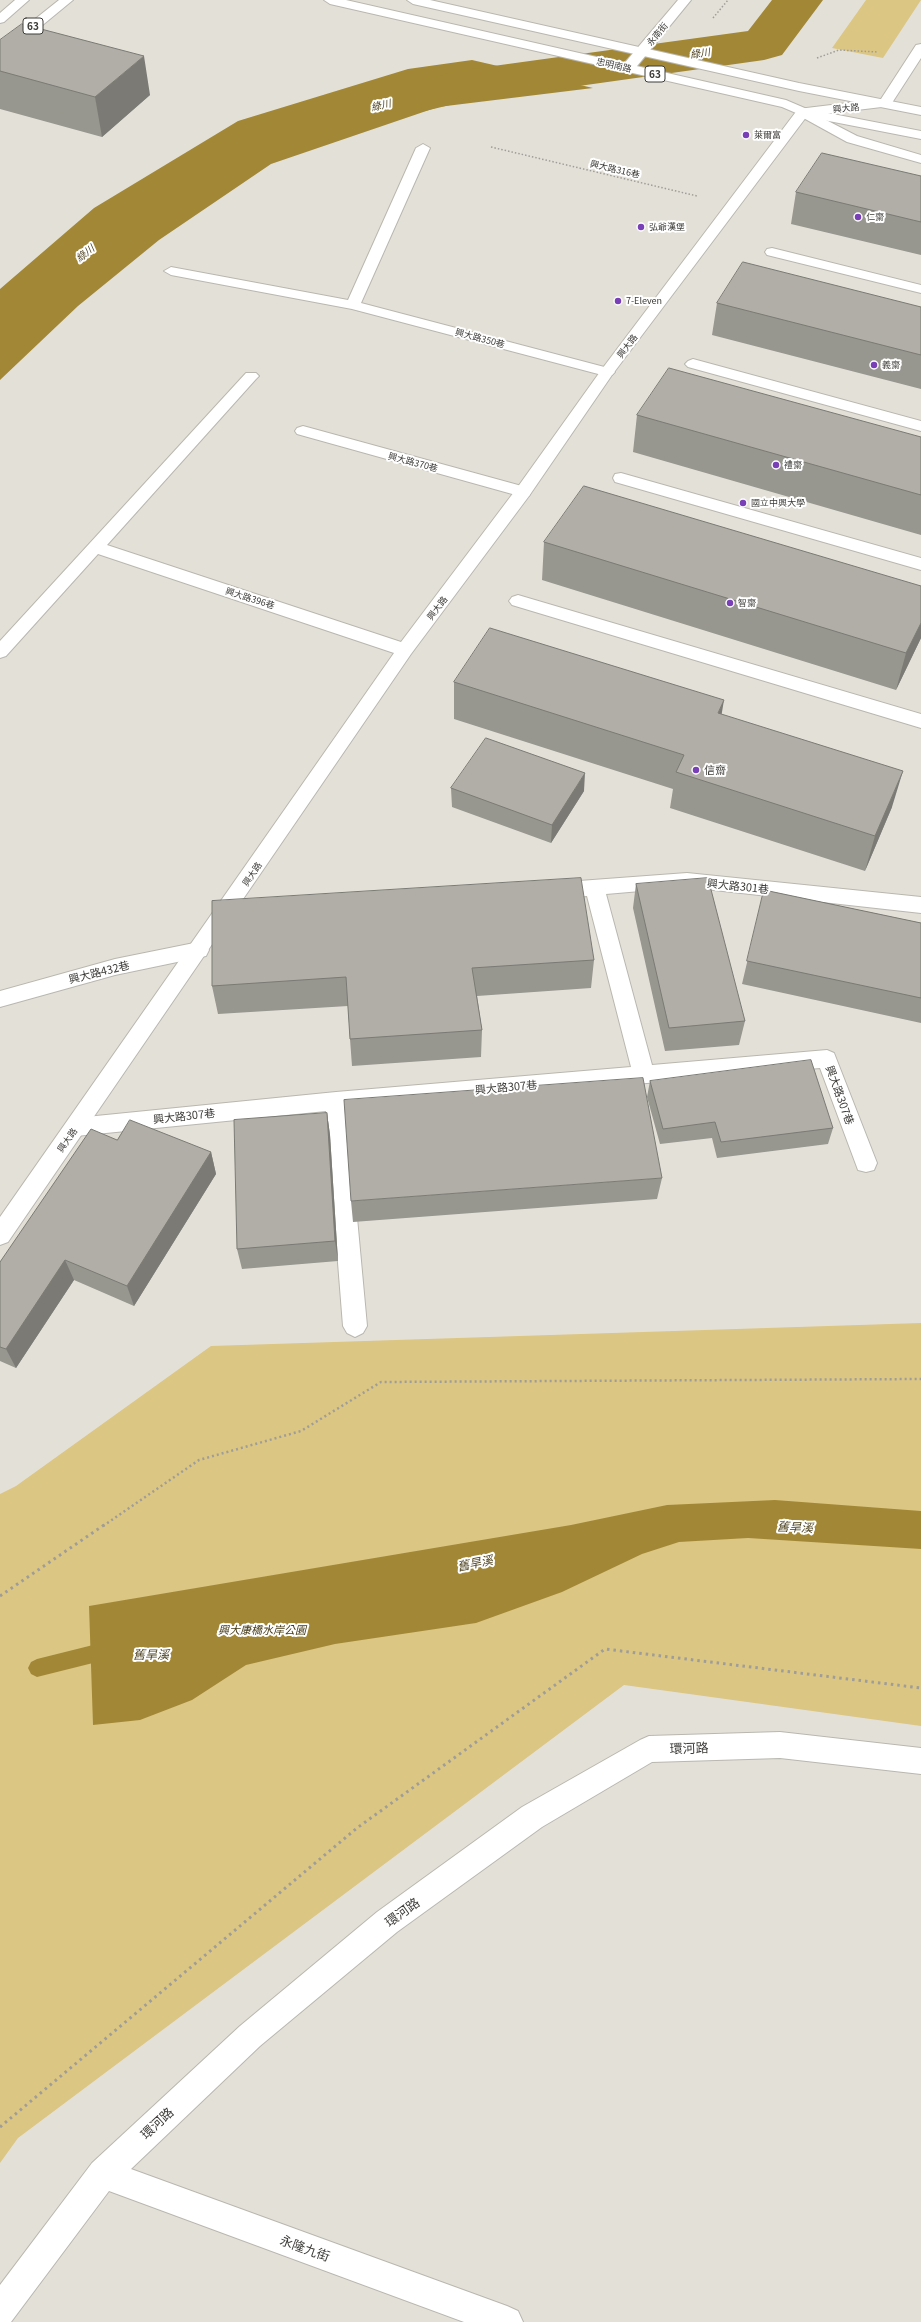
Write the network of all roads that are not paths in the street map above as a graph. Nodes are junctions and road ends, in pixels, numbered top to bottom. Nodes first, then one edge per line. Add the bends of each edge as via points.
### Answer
1 (23, 0) edge
2 (67, 0) edge
3 (330, 0) edge
4 (413, 0) edge
5 (685, 0) edge
6 (0, 19) edge
7 (921, 48) edge
8 (0, 53) edge
9 (642, 54) junction
10 (628, 68) junction
11 (885, 103) junction
12 (921, 107) edge
13 (921, 111) edge
14 (803, 112) junction
15 (921, 135) edge
16 (921, 144) edge
17 (423, 148) dead end
18 (921, 159) edge
19 (772, 252) dead end
20 (171, 271) dead end
21 (921, 289) edge
22 (353, 305) junction
23 (693, 364) dead end
24 (607, 372) junction
25 (251, 376) dead end
26 (921, 426) edge
27 (303, 431) dead end
28 (621, 478) dead end
29 (523, 492) junction
30 (94, 547) junction
31 (921, 564) edge
32 (518, 601) dead end
33 (405, 650) junction
34 (0, 652) edge
35 (921, 721) edge
36 (595, 888) junction
37 (531, 893) edge
38 (921, 905) edge
39 (244, 918) edge
40 (220, 920) junction
41 (199, 950) junction
42 (0, 999) edge
43 (644, 1075) junction
44 (336, 1101) junction
45 (76, 1127) junction
46 (866, 1163) dead end
47 (0, 1235) edge
48 (355, 1326) dead end
49 (921, 1761) edge
50 (103, 2174) junction
51 (0, 2311) edge
52 (507, 2322) edge

1 - 6 street, 63
2 - 8 street, 63
3 - 10 street, 忠明南路 / 63
4 - 9 street, 忠明南路 / 63
5 - 9 street, 永南街
7 - 11 street
9 - 10 street, 永南街
9 - 11 street, 忠明南路 / 63
10 - 14 street, 忠明南路 / 63 via 786,104
11 - 12 street
11 - 13 street, 忠明南路 / 63
11 - 14 street, 興大路
14 - 15 street, 忠明南路 / 63
14 - 16 street
14 - 18 street via 852,139
14 - 24 street, 興大路
17 - 22 street
19 - 21 street
20 - 22 street, 興大路350巷
22 - 24 street, 興大路350巷
23 - 26 street
24 - 29 street, 興大路
25 - 30 street
27 - 29 street, 興大路370巷
28 - 31 street
29 - 33 street, 興大路
30 - 33 street, 興大路396巷
30 - 34 street
32 - 35 street
33 - 40 street, 興大路
36 - 37 street, 興大路301巷
36 - 38 street, 興大路301巷 via 687,880
36 - 43 street
39 - 40 street
40 - 41 street, 興大路
41 - 42 street, 興大路432巷 via 115,967
41 - 45 street, 興大路
43 - 44 street, 興大路307巷
43 - 46 street, 興大路307巷 via 827,1059
44 - 45 street, 興大路307巷
44 - 48 street
45 - 47 street, 興大路
49 - 50 street, 環河路 via 780,1745 649,1749 532,1818 387,1922 250,2036
50 - 51 street, 環河路
50 - 52 street, 永隆九街

